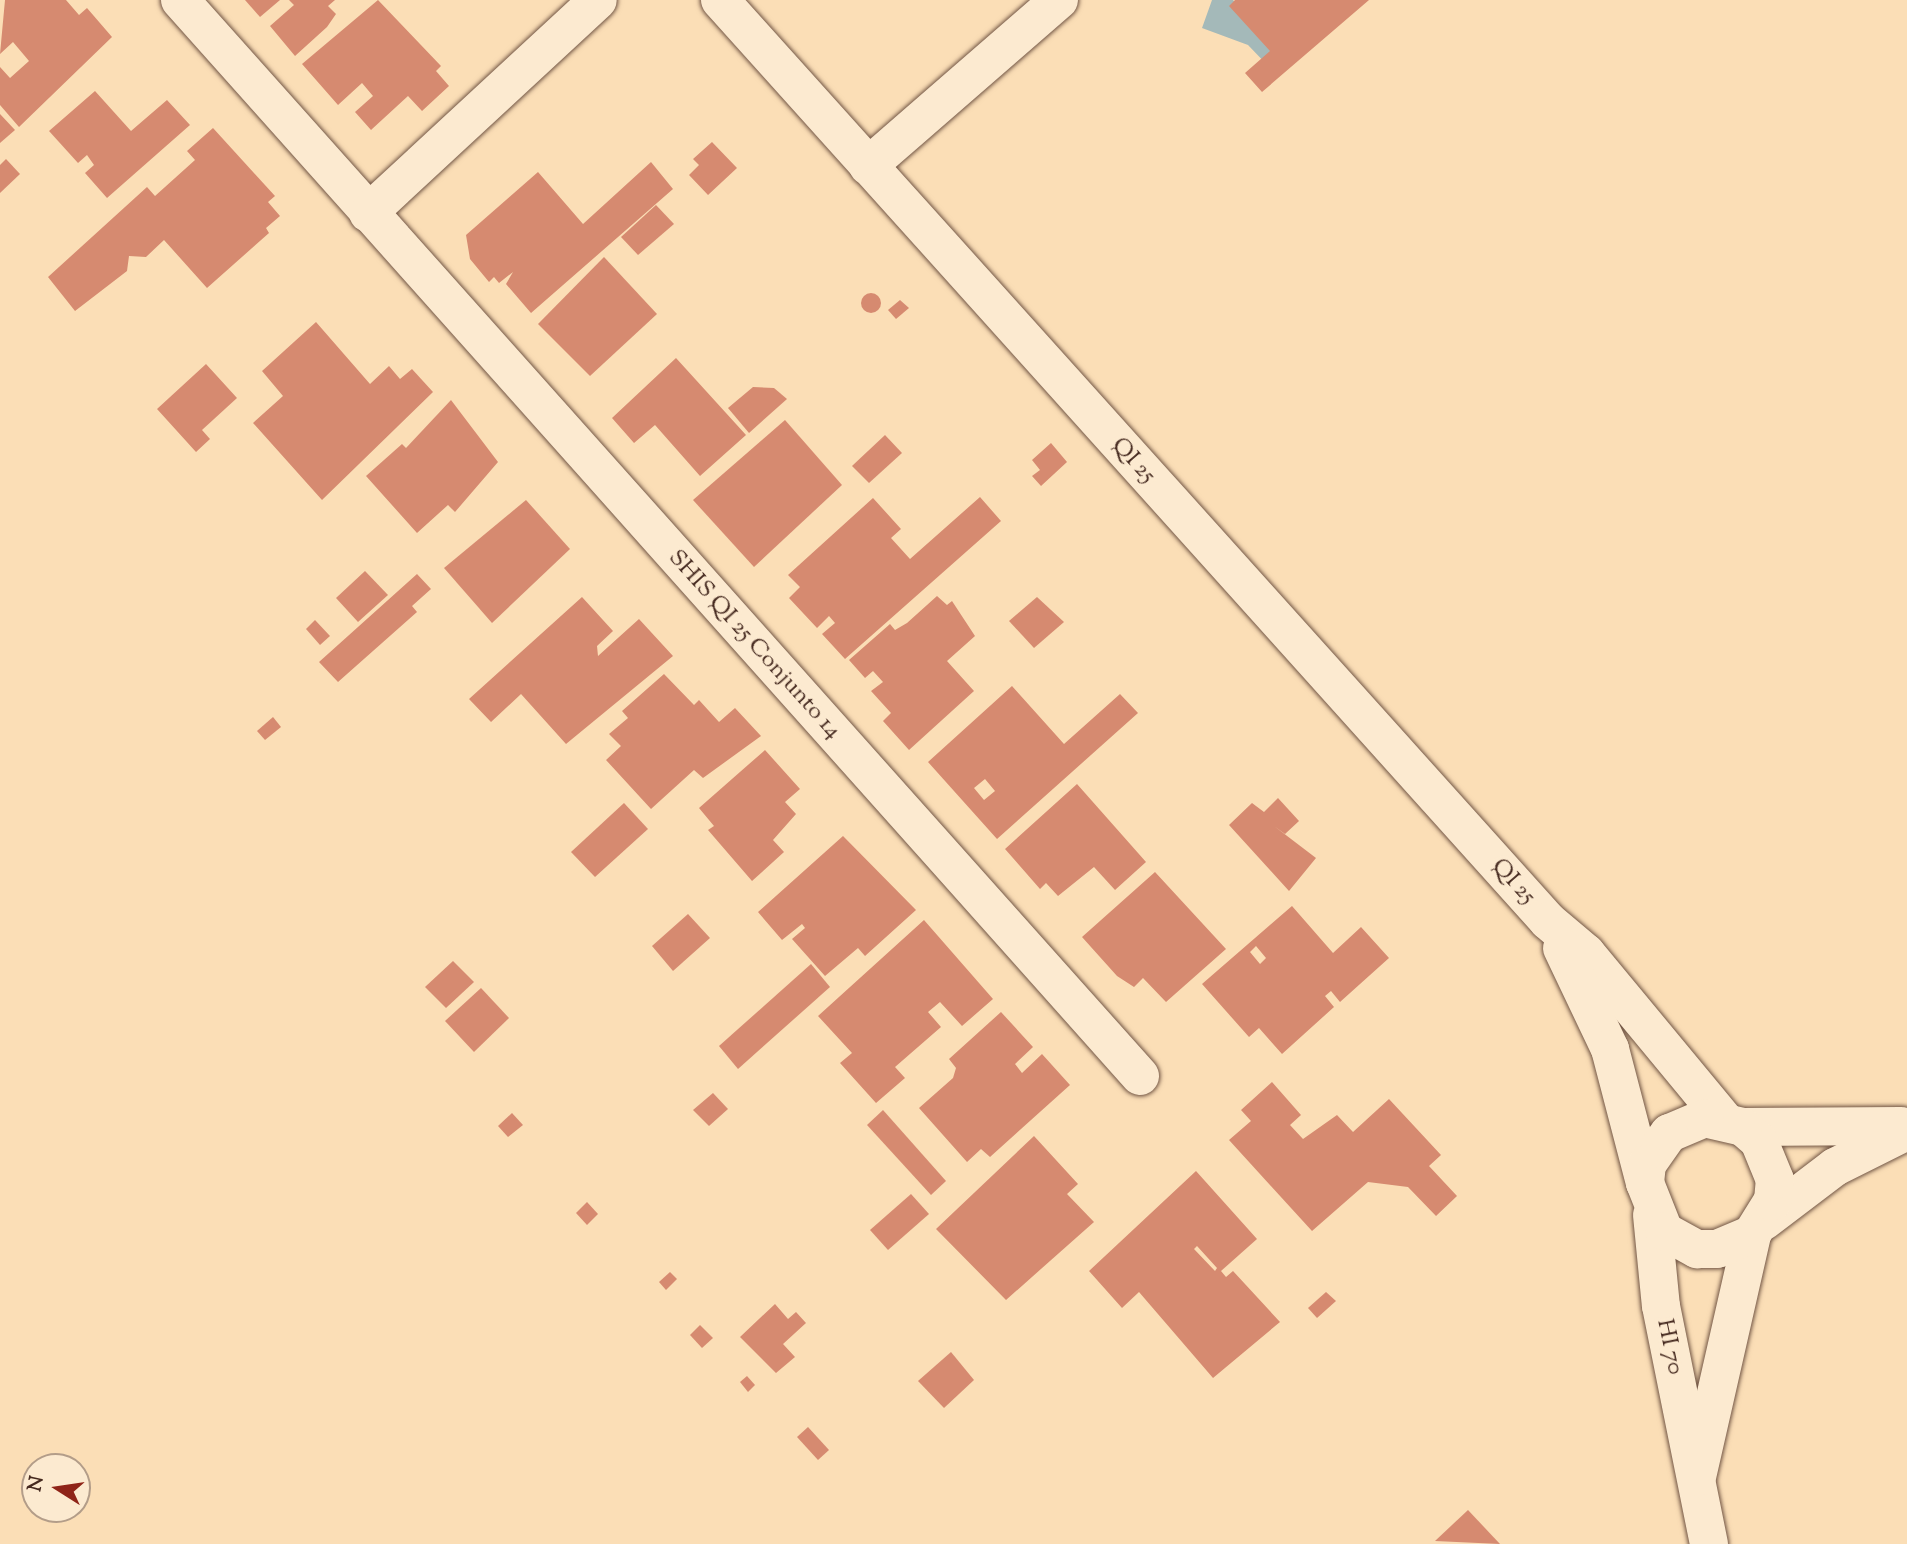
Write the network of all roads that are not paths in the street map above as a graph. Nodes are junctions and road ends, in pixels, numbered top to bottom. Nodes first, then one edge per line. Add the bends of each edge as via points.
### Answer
1 (180, 0) edge
2 (598, 0) edge
3 (720, 0) edge
4 (1059, 0) edge
5 (868, 166) junction
6 (368, 213) junction
7 (1548, 921) junction
8 (1140, 1076) dead end
9 (1733, 1124) junction
10 (1907, 1125) edge
11 (1907, 1131) edge
12 (1648, 1199) junction
13 (1758, 1227) junction
14 (1697, 1477) junction
15 (1709, 1544) edge

1 - 6 street, SHIS QI 25 Conjunto 14
2 - 6 street
3 - 5 street, QI 25
4 - 5 street
5 - 7 street, QI 25
6 - 8 street, SHIS QI 25 Conjunto 14
7 - 9 street, QI 25 via 1629,1002
7 - 12 street, QI 25 via 1610,1049
9 - 10 street
9 - 12 street via 1686,1123 1669,1133 1647,1164
9 - 13 street via 1759,1141 1775,1180
11 - 13 street via 1835,1167
12 - 13 street via 1664,1231 1698,1249 1717,1249
12 - 14 street, HI 70 via 1661,1306
13 - 14 street, HI 70
14 - 15 street, HI 70

